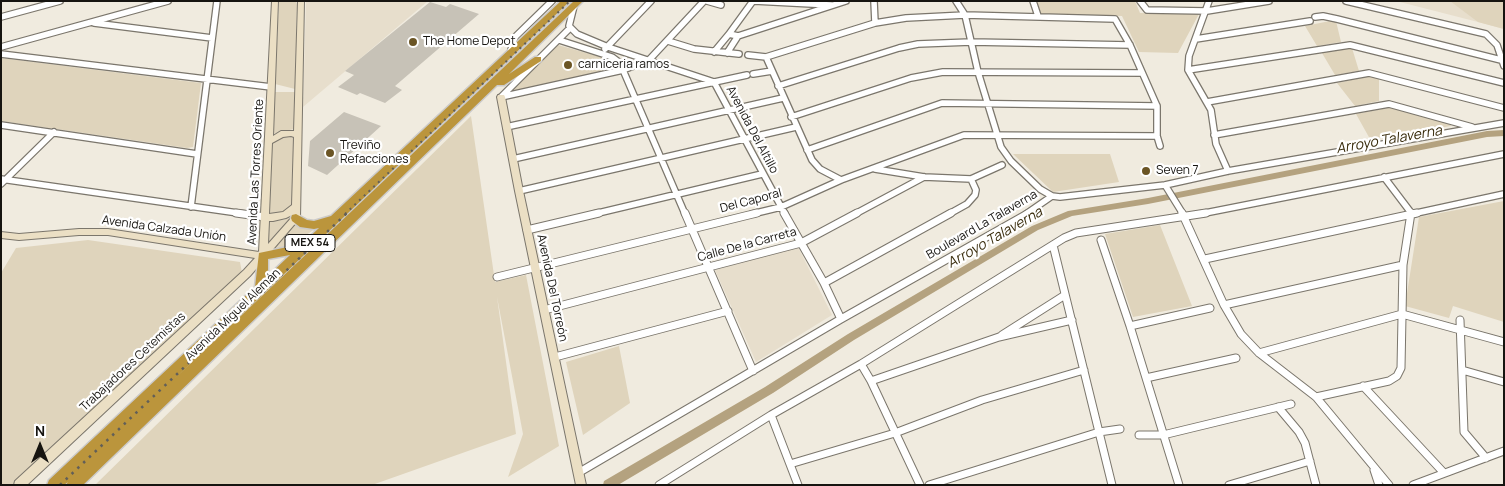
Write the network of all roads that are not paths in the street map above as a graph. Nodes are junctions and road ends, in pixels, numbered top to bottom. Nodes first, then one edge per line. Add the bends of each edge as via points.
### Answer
1 (60, 1) edge
2 (168, 1) edge
3 (217, 1) edge
4 (275, 1) edge
5 (300, 1) edge
6 (552, 1) edge
7 (651, 1) edge
8 (706, 1) edge
9 (754, 1) edge
10 (846, 1) edge
11 (874, 1) edge
12 (956, 1) edge
13 (1033, 1) edge
14 (1140, 1) edge
15 (1209, 1) edge
16 (1269, 1) edge
17 (1346, 1) edge
18 (573, 3) edge
19 (721, 5) dead end
20 (838, 5) junction
21 (1207, 10) junction
22 (964, 15) junction
23 (1038, 16) junction
24 (1, 17) edge
25 (91, 23) junction
26 (875, 23) junction
27 (570, 28) junction
28 (729, 34) junction
29 (738, 36) junction
30 (212, 38) junction
31 (1196, 39) junction
32 (559, 40) junction
33 (668, 41) junction
34 (970, 42) junction
35 (1130, 45) junction
36 (1, 47) edge
37 (608, 47) junction
38 (714, 52) junction
39 (601, 53) junction
40 (727, 53) junction
41 (1, 54) edge
42 (739, 54) dead end
43 (748, 55) dead end
44 (509, 56) junction
45 (766, 57) junction
46 (538, 59) junction
47 (649, 60) junction
48 (1501, 60) junction
49 (1504, 66) edge
50 (623, 70) junction
51 (1188, 70) junction
52 (772, 71) junction
53 (978, 72) junction
54 (1142, 73) junction
55 (753, 74) dead end
56 (747, 76) dead end
57 (207, 80) junction
58 (714, 82) junction
59 (1504, 83) edge
60 (778, 86) junction
61 (271, 87) junction
62 (501, 97) junction
63 (479, 98) junction
64 (635, 98) junction
65 (783, 98) junction
66 (987, 102) junction
67 (1206, 102) junction
68 (1157, 106) junction
69 (1504, 108) edge
70 (729, 110) junction
71 (791, 117) junction
72 (1504, 123) edge
73 (1, 125) edge
74 (506, 127) junction
75 (796, 127) junction
76 (648, 128) junction
77 (1476, 128) junction
78 (54, 132) junction
79 (996, 134) junction
80 (1214, 135) junction
81 (298, 136) junction
82 (1157, 136) junction
83 (746, 140) junction
84 (268, 142) junction
85 (1160, 146) dead end
86 (807, 150) junction
87 (197, 154) junction
88 (1504, 154) edge
89 (513, 159) junction
90 (662, 160) junction
91 (1002, 164) dead end
92 (874, 168) junction
93 (1228, 171) junction
94 (762, 174) junction
95 (924, 177) junction
96 (1384, 178) junction
97 (971, 179) junction
98 (841, 180) junction
99 (3, 181) edge
100 (1166, 188) junction
101 (519, 191) junction
102 (676, 194) junction
103 (1504, 194) edge
104 (1052, 196) junction
105 (191, 206) junction
106 (296, 206) junction
107 (781, 207) junction
108 (1412, 215) junction
109 (264, 217) junction
110 (338, 217) junction
111 (1185, 217) junction
112 (296, 218) junction
113 (690, 228) junction
114 (527, 230) junction
115 (1, 235) edge
116 (1101, 240) dead end
117 (801, 243) junction
118 (1053, 246) junction
119 (306, 247) junction
120 (263, 256) junction
121 (1205, 260) junction
122 (1404, 265) junction
123 (709, 267) junction
124 (535, 268) junction
125 (497, 278) dead end
126 (824, 283) junction
127 (261, 287) junction
128 (1065, 296) junction
129 (1224, 305) junction
130 (1210, 308) dead end
131 (544, 310) junction
132 (728, 311) junction
133 (1402, 314) junction
134 (840, 320) junction
135 (1072, 320) junction
136 (1460, 320) dead end
137 (1130, 326) junction
138 (1460, 329) junction
139 (999, 337) junction
140 (1504, 342) edge
141 (1259, 353) junction
142 (555, 357) junction
143 (1236, 358) dead end
144 (861, 364) junction
145 (1084, 370) junction
146 (1462, 370) junction
147 (752, 371) junction
148 (1146, 378) junction
149 (871, 381) junction
150 (1504, 382) edge
151 (1363, 386) junction
152 (1316, 397) junction
153 (1291, 404) dead end
154 (1278, 406) junction
155 (771, 415) junction
156 (1120, 429) dead end
157 (895, 432) junction
158 (1099, 432) junction
159 (1139, 435) dead end
160 (1163, 435) junction
161 (1504, 451) edge
162 (1486, 458) junction
163 (1310, 461) junction
164 (790, 464) junction
165 (1373, 467) junction
166 (578, 473) junction
167 (1444, 473) junction
168 (19, 485) edge
169 (54, 485) edge
170 (73, 485) edge
171 (581, 485) edge
172 (659, 485) edge
173 (798, 485) edge
174 (920, 485) edge
175 (929, 485) edge
176 (1112, 485) edge
177 (1179, 485) edge
178 (1229, 485) edge
179 (1316, 485) edge
180 (1379, 485) edge
181 (1389, 485) edge
182 (1413, 485) edge

1 - 24 street
2 - 25 street
3 - 30 street
4 - 61 street, Avenida Las Torres Oriente
5 - 81 street
6 - 44 street via 514,38
7 - 37 street
8 - 19 street
8 - 33 street
9 - 20 street
9 - 28 street
10 - 20 street
11 - 26 street
12 - 22 street
13 - 23 street
14 - 21 street via 1147,10
15 - 21 street
16 - 21 street
17 - 48 street via 1486,34 1494,40
18 - 27 street
18 - 44 highway, Avenida Miguel Alemán / MEX 54
18 - 63 highway, Avenida Miguel Alemán / MEX 54
20 - 29 street
21 - 31 street
22 - 23 street
22 - 26 street
22 - 34 street
23 - 35 street via 1115,19
25 - 30 street
25 - 36 street
26 - 45 street
27 - 32 street
27 - 37 street, Avenida Del Altillo
28 - 29 street
28 - 38 street
29 - 40 street
30 - 57 street
31 - 48 street via 1324,16
31 - 51 street via 1189,56
32 - 39 street
32 - 46 street
33 - 38 street
33 - 47 street
34 - 35 street
34 - 53 street
34 - 60 street via 899,48
35 - 54 street
37 - 39 street
37 - 47 street, Avenida Del Altillo
38 - 40 street
39 - 50 street via 618,60
40 - 42 street
41 - 57 street
43 - 45 street
44 - 110 highway, Avenida Miguel Alemán / MEX 54
45 - 52 street
46 - 62 street
46 - 63 highway
47 - 50 street
47 - 58 street, Avenida Del Altillo
48 - 49 street
50 - 62 street
50 - 64 street
51 - 59 street via 1350,45
51 - 67 street
52 - 55 street
52 - 60 street
53 - 54 street
53 - 66 street
53 - 71 street via 918,76
54 - 68 street
56 - 58 street
57 - 61 street
57 - 87 street
58 - 64 street
58 - 70 street, Avenida Del Altillo
60 - 65 street
61 - 84 street, Avenida Las Torres Oriente
62 - 74 street, Avenida Del Torreón
63 - 170 highway, Avenida Miguel Alemán / MEX 54
64 - 74 street
64 - 76 street
65 - 70 street
65 - 71 street
66 - 68 street
66 - 79 street
66 - 86 street via 942,103
67 - 69 street via 1369,73
67 - 80 street via 1211,110
68 - 82 street
70 - 76 street
70 - 83 street, Avenida Del Altillo
71 - 75 street
72 - 77 street, Boulevard La Talaverna
73 - 78 street
74 - 89 street, Avenida Del Torreón
75 - 83 street
75 - 86 street
76 - 89 street
76 - 90 street
77 - 80 street via 1389,104
77 - 93 street, Boulevard La Talaverna
78 - 87 street
78 - 99 street
79 - 82 street, Del Caporal
79 - 92 street, Del Caporal via 958,137
79 - 104 street via 1010,161
80 - 93 street
81 - 84 street via 281,134
81 - 106 street
82 - 85 street
83 - 90 street
83 - 94 street, Avenida Del Altillo
84 - 109 street, Avenida Las Torres Oriente
86 - 98 street via 820,169
87 - 105 street
88 - 96 street
89 - 101 street, Avenida Del Torreón
90 - 101 street
90 - 102 street
91 - 97 street
92 - 95 street
92 - 98 street, Del Caporal
93 - 100 street, Boulevard La Talaverna
94 - 102 street
94 - 107 street, Avenida Del Altillo
95 - 97 street
95 - 117 street, Calle De la Carreta
96 - 108 street
96 - 111 street
97 - 126 street via 976,190 967,204
98 - 107 street, Del Caporal
99 - 105 street
100 - 104 street, Boulevard La Talaverna
100 - 111 street
101 - 114 street, Avenida Del Torreón
102 - 113 street
102 - 114 street
103 - 108 street
104 - 134 street, Boulevard La Talaverna
105 - 109 street
106 - 109 street via 286,215
106 - 112 street
107 - 113 street, Del Caporal
107 - 117 street, Avenida Del Altillo
108 - 121 street
108 - 122 street
109 - 120 street, Avenida Las Torres Oriente
110 - 112 highway via 314,226
110 - 119 highway, Avenida Miguel Alemán / MEX 54
111 - 118 street via 1076,232
111 - 121 street
112 - 120 street, Avenida Las Torres Oriente
113 - 123 street
113 - 124 street, Del Caporal
114 - 124 street, Avenida Del Torreón
115 - 120 street, Avenida Calzada Unión via 19,237 108,232
116 - 137 street
117 - 123 street, Calle De la Carreta
117 - 126 street, Avenida Del Altillo
118 - 128 street
118 - 144 street
119 - 120 highway
119 - 127 highway, Avenida Miguel Alemán / MEX 54
120 - 127 highway
120 - 168 street, Trabajadores Cetemistas
121 - 129 street
122 - 129 street
122 - 133 street
123 - 131 street, Calle De la Carreta
123 - 132 street
124 - 125 street, Del Caporal
124 - 131 street, Avenida Del Torreón
126 - 134 street, Avenida Del Altillo
127 - 169 highway, Avenida Miguel Alemán / MEX 54
128 - 135 street
128 - 139 street
129 - 141 street via 1241,334
130 - 137 street
131 - 142 street, Avenida Del Torreón
132 - 142 street
132 - 147 street
133 - 138 street
133 - 141 street
133 - 151 street via 1401,368 1397,376 1389,381
134 - 147 street, Boulevard La Talaverna
135 - 139 street
135 - 145 street
136 - 138 street
137 - 148 street
138 - 140 street
138 - 146 street
139 - 149 street
141 - 152 street
142 - 166 street, Avenida Del Torreón
143 - 148 street
144 - 149 street
144 - 155 street
145 - 157 street via 982,400
145 - 158 street
146 - 150 street
146 - 162 street via 1464,432
147 - 166 street, Boulevard La Talaverna
148 - 160 street
149 - 157 street
151 - 152 street
151 - 167 street
152 - 165 street
153 - 154 street
154 - 160 street
154 - 163 street via 1299,432
155 - 164 street
155 - 172 street
156 - 158 street
157 - 164 street
157 - 174 street
158 - 175 street
158 - 176 street
159 - 160 street
160 - 177 street
161 - 162 street
162 - 167 street
163 - 178 street
163 - 179 street
164 - 173 street
165 - 180 street
165 - 181 street
166 - 171 street, Avenida Del Torreón
167 - 182 street

